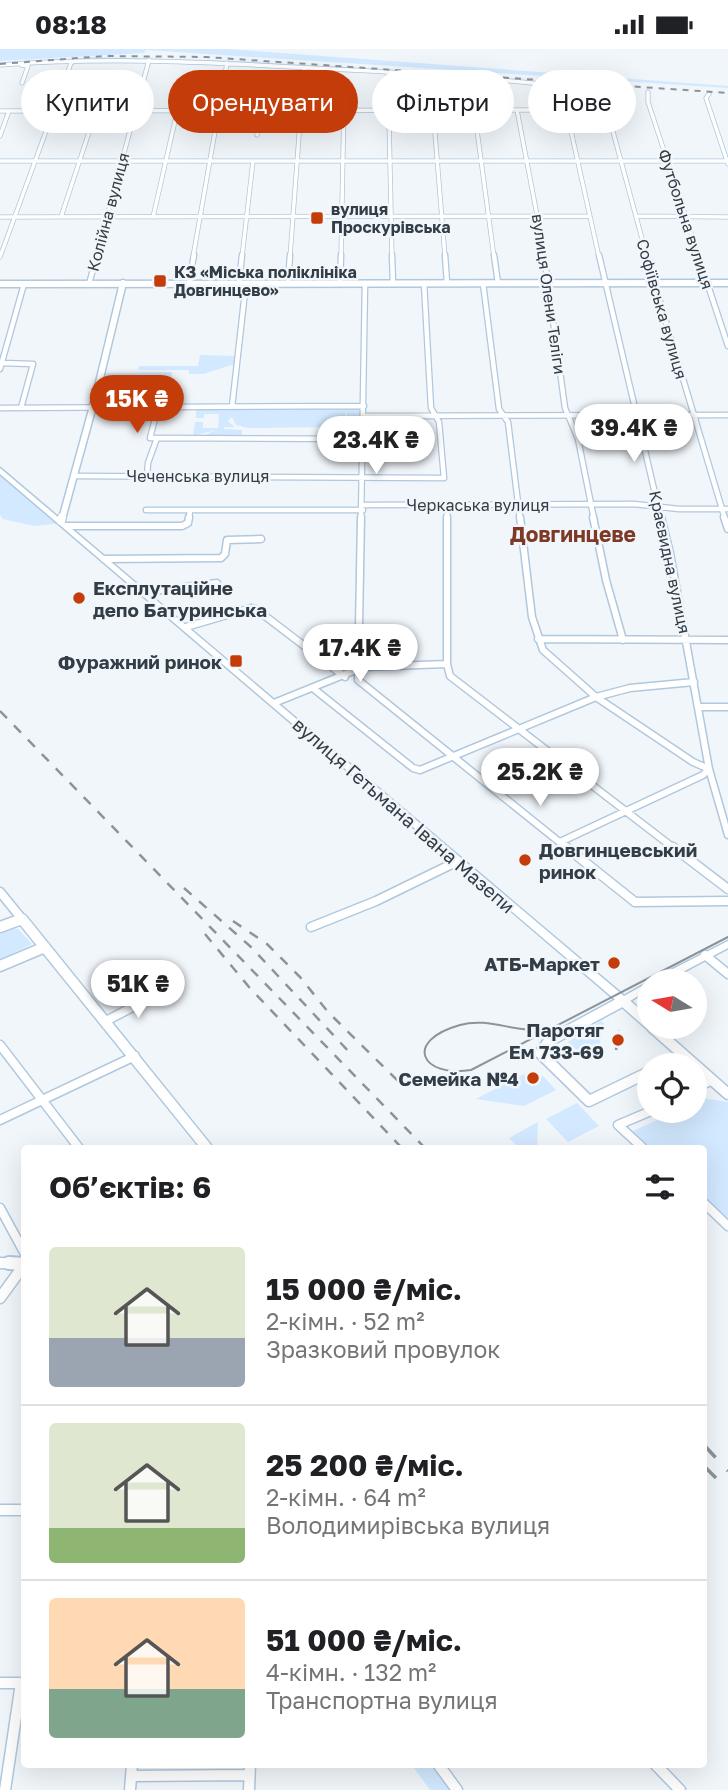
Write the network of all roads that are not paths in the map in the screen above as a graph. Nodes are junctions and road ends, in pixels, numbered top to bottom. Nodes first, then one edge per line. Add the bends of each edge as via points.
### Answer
1 (149, 59) junction
2 (75, 61) junction
3 (227, 63) junction
4 (16, 64) junction
5 (0, 65) edge
6 (304, 68) joint
7 (26, 70) edge
8 (69, 70) edge
9 (146, 70) edge
10 (226, 70) edge
11 (372, 72) edge
12 (648, 92) dead end
13 (709, 94) dead end
14 (517, 110) joint
15 (528, 110) edge
16 (0, 111) edge
17 (9, 111) junction
18 (21, 111) edge
19 (46, 133) edge
20 (89, 133) edge
21 (129, 133) edge
22 (172, 133) edge
23 (214, 133) edge
24 (299, 133) edge
25 (344, 133) edge
26 (389, 133) edge
27 (435, 133) edge
28 (477, 133) edge
29 (571, 133) edge
30 (613, 133) edge
31 (0, 136) edge
32 (0, 161) edge
33 (35, 161) junction
34 (79, 161) junction
35 (122, 161) junction
36 (166, 161) junction
37 (210, 161) junction
38 (253, 161) junction
39 (297, 161) junction
40 (343, 161) junction
41 (527, 161) junction
42 (577, 161) junction
43 (621, 161) junction
44 (390, 162) junction
45 (437, 162) junction
46 (481, 162) junction
47 (667, 162) junction
48 (728, 162) edge
49 (107, 216) junction
50 (153, 216) junction
51 (200, 216) junction
52 (246, 216) junction
53 (294, 216) junction
54 (341, 216) junction
55 (391, 216) junction
56 (441, 216) junction
57 (488, 216) junction
58 (538, 216) junction
59 (589, 216) junction
60 (637, 216) junction
61 (0, 217) edge
62 (15, 217) junction
63 (61, 217) junction
64 (684, 217) junction
65 (728, 217) edge
66 (0, 257) edge
67 (0, 283) edge
68 (24, 283) junction
69 (89, 283) junction
70 (122, 283) junction
71 (189, 283) junction
72 (242, 283) junction
73 (288, 283) junction
74 (340, 283) junction
75 (365, 283) junction
76 (393, 283) junction
77 (424, 283) junction
78 (447, 283) junction
79 (484, 283) junction
80 (498, 283) junction
81 (548, 283) junction
82 (605, 283) junction
83 (654, 283) junction
84 (706, 283) junction
85 (728, 283) edge
86 (0, 328) edge
87 (10, 328) junction
88 (728, 346) edge
89 (1, 366) edge
90 (364, 406) junction
91 (158, 407) junction
92 (232, 407) junction
93 (0, 408) edge
94 (21, 408) junction
95 (93, 408) junction
96 (728, 415) edge
97 (364, 416) junction
98 (435, 416) junction
99 (505, 416) junction
100 (568, 416) junction
101 (635, 416) junction
102 (693, 416) junction
103 (157, 438) junction
104 (363, 439) junction
105 (0, 470) edge
106 (75, 476) junction
107 (147, 476) junction
108 (363, 478) junction
109 (518, 504) junction
110 (593, 504) junction
111 (447, 505) junction
112 (658, 505) junction
113 (363, 507) junction
114 (725, 509) edge
115 (146, 510) dead end
116 (190, 510) junction
117 (63, 524) junction
118 (728, 529) edge
119 (261, 539) dead end
120 (104, 559) junction
121 (217, 583) dead end
122 (145, 592) junction
123 (186, 627) junction
124 (538, 639) junction
125 (687, 639) junction
126 (623, 640) junction
127 (728, 640) edge
128 (447, 664) junction
129 (361, 669) junction
130 (345, 677) junction
131 (694, 682) junction
132 (314, 689) junction
133 (596, 697) junction
134 (274, 703) junction
135 (698, 706) junction
136 (728, 707) edge
137 (517, 729) junction
138 (453, 757) junction
139 (709, 769) junction
140 (626, 810) junction
141 (728, 835) edge
142 (560, 842) junction
143 (458, 861) junction
144 (728, 890) edge
145 (0, 892) edge
146 (728, 901) edge
147 (22, 919) junction
148 (0, 927) edge
149 (311, 927) dead end
150 (728, 944) edge
151 (45, 947) junction
152 (705, 955) junction
153 (0, 966) edge
154 (679, 969) edge
155 (728, 974) edge
156 (637, 992) edge
157 (157, 994) dead end
158 (623, 1001) junction
159 (637, 1014) edge
160 (106, 1021) junction
161 (666, 1039) edge
162 (0, 1045) edge
163 (682, 1053) edge
164 (135, 1056) junction
165 (707, 1076) edge
166 (637, 1078) edge
167 (712, 1080) junction
168 (707, 1083) edge
169 (728, 1094) edge
170 (42, 1100) junction
171 (637, 1117) edge
172 (0, 1120) edge
173 (77, 1145) edge
174 (205, 1145) edge
175 (640, 1145) edge
176 (707, 1206) edge
177 (0, 1207) edge
178 (728, 1226) edge
179 (21, 1246) edge
180 (0, 1263) edge
181 (21, 1264) edge
182 (21, 1268) edge
183 (0, 1298) edge
184 (0, 1510) edge
185 (21, 1510) edge
186 (0, 1683) edge
187 (21, 1683) edge
188 (21, 1689) edge
189 (441, 1768) edge
190 (659, 1768) edge
191 (249, 1769) edge
192 (132, 1770) edge
193 (5, 1790) edge
194 (130, 1790) edge
195 (248, 1790) edge
196 (457, 1790) edge
197 (680, 1790) edge

1 - 2 street
1 - 3 street
1 - 9 street, Колійна вулиця
2 - 4 street
2 - 8 street
3 - 6 street
3 - 10 street
4 - 5 street
4 - 7 street
6 - 11 street
12 - 47 street, Футбольна вулиця
13 - 48 street via 706,98
14 - 15 street
14 - 41 street, вулиця Олени Теліги
16 - 17 street
17 - 18 street
17 - 31 street
19 - 33 street
20 - 34 street
21 - 35 street, Колійна вулиця
22 - 36 street
23 - 37 street
24 - 39 street
25 - 40 street
26 - 44 street
27 - 45 street
28 - 46 street
29 - 42 street, Краєвидна вулиця
30 - 43 street, Софіївська вулиця
32 - 33 street
33 - 34 street
33 - 62 street
34 - 35 street
34 - 63 street
35 - 36 street
35 - 49 street, Колійна вулиця
36 - 37 street
36 - 50 street
37 - 38 street
37 - 51 street
38 - 39 street
38 - 52 street
39 - 40 street
39 - 53 street
40 - 44 street
40 - 54 street
41 - 42 street
41 - 46 street
41 - 58 street, вулиця Олени Теліги
42 - 43 street
42 - 59 street, Краєвидна вулиця
43 - 47 street
43 - 60 street, Софіївська вулиця
44 - 45 street
44 - 55 street
45 - 46 street
45 - 56 street
46 - 57 street
47 - 48 street
47 - 64 street, Футбольна вулиця
49 - 50 street
49 - 63 street
49 - 69 street, Колійна вулиця
50 - 51 street
51 - 52 street
51 - 71 street
52 - 53 street
52 - 72 street
53 - 54 street
53 - 73 street
54 - 55 street
54 - 74 street
55 - 56 street
55 - 76 street
56 - 57 street
56 - 78 street
57 - 58 street
57 - 80 street
58 - 59 street
58 - 81 street, вулиця Олени Теліги
59 - 82 street, Краєвидна вулиця
60 - 64 street
60 - 83 street, Софіївська вулиця
61 - 62 street
62 - 63 street
62 - 66 street
64 - 65 street
64 - 84 street, Футбольна вулиця
67 - 68 street
68 - 69 street
68 - 87 street
69 - 70 street
70 - 71 street
70 - 95 street, Колійна вулиця
71 - 72 street
72 - 73 street
72 - 92 street
73 - 74 street
74 - 75 street
75 - 76 street
75 - 90 street
76 - 77 street
77 - 78 street
77 - 98 street
78 - 79 street
79 - 80 street
79 - 99 street via 499,409
80 - 81 street
81 - 82 street
81 - 100 street, вулиця Олени Теліги
82 - 83 street
82 - 101 street, Краєвидна вулиця
83 - 84 street
83 - 102 street, Софіївська вулиця
84 - 85 street
84 - 88 street, Футбольна вулиця
86 - 87 street
87 - 89 street
89 - 94 street via 33,363
90 - 92 street
90 - 97 street
91 - 92 street
91 - 95 street
91 - 103 street via 150,438
93 - 94 street
94 - 95 street
95 - 106 street, Колійна вулиця
96 - 102 street
97 - 98 street
97 - 104 street
98 - 99 street
98 - 108 street, Чеченська вулиця via 444,478
99 - 100 street
99 - 109 street
100 - 101 street
100 - 110 street, вулиця Олени Теліги via 579,439
101 - 102 street
101 - 112 street, Краєвидна вулиця
102 - 114 street, Софіївська вулиця
103 - 104 street
103 - 107 street
104 - 108 street
105 - 117 main road, вулиця Гетьмана Івана Мазепи
106 - 107 street, Чеченська вулиця
106 - 117 street, Колійна вулиця
107 - 108 street, Чеченська вулиця
108 - 113 street
109 - 110 street, Черкаська вулиця
109 - 111 street, Черкаська вулиця
109 - 124 street
110 - 112 street, Черкаська вулиця
110 - 126 street, вулиця Олени Теліги via 606,580
111 - 113 street, Черкаська вулиця
111 - 128 street
112 - 114 street, Черкаська вулиця
112 - 125 street, Краєвидна вулиця
113 - 116 street, Черкаська вулиця
113 - 129 street
114 - 118 street, Софіївська вулиця
115 - 116 street, Черкаська вулиця
116 - 117 street via 188,523 182,526
117 - 120 main road, вулиця Гетьмана Івана Мазепи
119 - 120 street via 227,540 221,558
120 - 122 main road, вулиця Гетьмана Івана Мазепи
121 - 122 street
122 - 123 main road, вулиця Гетьмана Івана Мазепи
123 - 130 street via 257,609
123 - 134 main road, вулиця Гетьмана Івана Мазепи
124 - 126 street
124 - 133 street via 550,659
125 - 126 street
125 - 127 street
125 - 131 street, Краєвидна вулиця
128 - 129 street
128 - 137 street via 450,676
129 - 130 street
129 - 138 street via 358,680
130 - 132 street
131 - 133 street via 630,688
131 - 135 street, Краєвидна вулиця
132 - 134 street
132 - 138 street via 416,770
133 - 137 street
133 - 139 street
134 - 143 main road, вулиця Гетьмана Івана Мазепи
135 - 136 street
135 - 139 street, Краєвидна вулиця
137 - 138 street
137 - 140 street
138 - 142 street
139 - 140 street
139 - 141 street, Краєвидна вулиця
140 - 142 street
140 - 144 street
142 - 146 street via 635,902
143 - 149 street
143 - 158 main road, вулиця Гетьмана Івана Мазепи
145 - 147 street
147 - 148 street
147 - 151 street
150 - 152 main road
151 - 153 street
151 - 160 street
152 - 154 main road
152 - 155 street
156 - 158 main road
157 - 160 street
158 - 159 street, вулиця Гетьмана Івана Мазепи
158 - 166 street via 549,1041 540,1053 589,1101
160 - 164 street
161 - 163 street, вулиця Гетьмана Івана Мазепи
162 - 170 street
164 - 170 street
164 - 174 street
165 - 167 street, вулиця Гетьмана Івана Мазепи
167 - 168 street
167 - 169 street, вулиця Гетьмана Івана Мазепи
170 - 172 street
170 - 173 street
171 - 175 street via 618,1125
176 - 178 street
177 - 179 street
180 - 181 street
182 - 183 street
184 - 185 street
186 - 187 street
188 - 193 street
189 - 196 street
190 - 197 street
191 - 192 street
191 - 195 street
192 - 194 street

